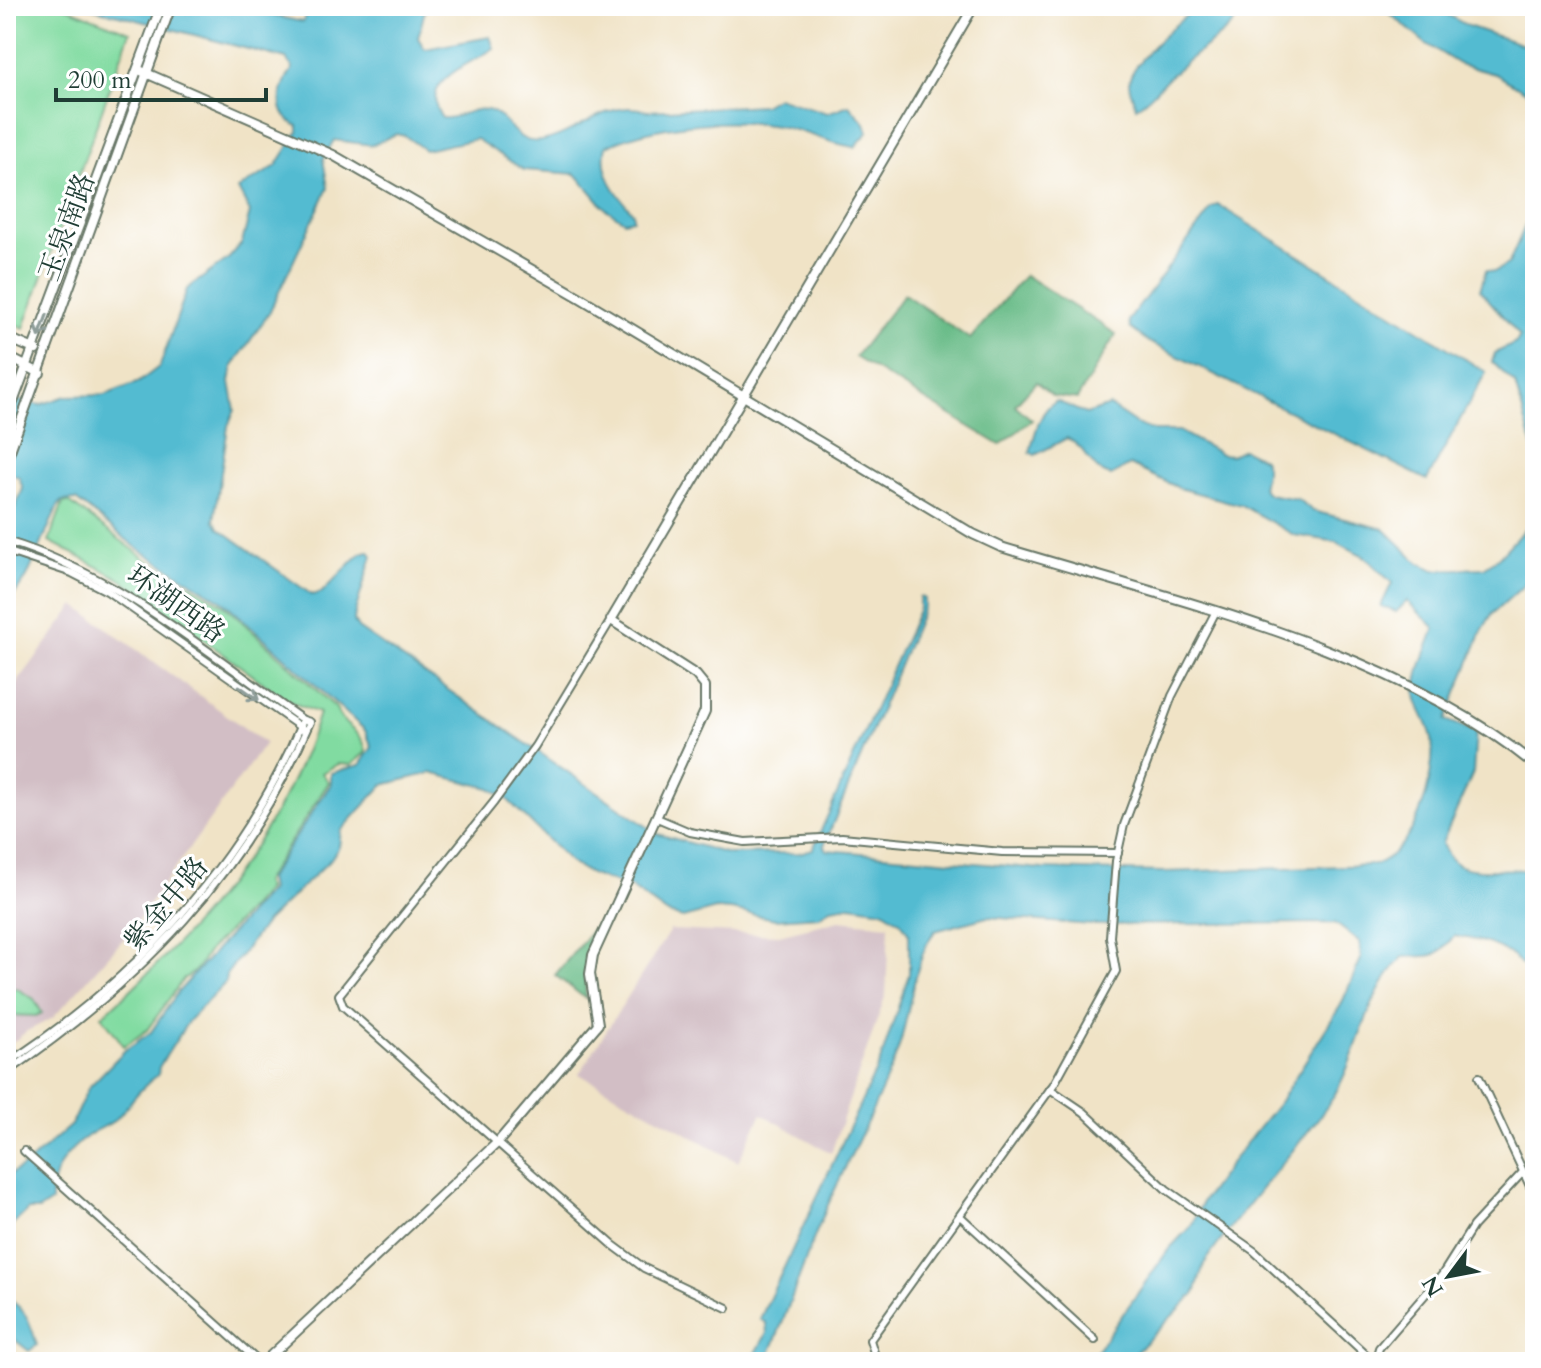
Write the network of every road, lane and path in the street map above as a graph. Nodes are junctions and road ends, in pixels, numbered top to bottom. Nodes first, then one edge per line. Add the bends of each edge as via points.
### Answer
1 (161, 6) edge
2 (171, 6) edge
3 (974, 6) edge
4 (158, 30) junction
5 (143, 72) junction
6 (6, 337) edge
7 (34, 349) junction
8 (45, 352) junction
9 (6, 356) edge
10 (26, 366) junction
11 (40, 373) junction
12 (741, 397) junction
13 (6, 421) edge
14 (6, 462) edge
15 (6, 541) edge
16 (6, 551) edge
17 (1215, 613) junction
18 (611, 620) junction
19 (306, 721) joint
20 (303, 729) junction
21 (1535, 765) edge
22 (656, 819) junction
23 (1117, 857) junction
24 (6, 1064) edge
25 (6, 1073) edge
26 (1479, 1077) dead end
27 (1050, 1089) junction
28 (498, 1142) junction
29 (24, 1151) dead end
30 (1523, 1172) junction
31 (1535, 1197) edge
32 (960, 1216) junction
33 (727, 1308) dead end
34 (1095, 1340) dead end
35 (262, 1362) edge
36 (877, 1362) edge
37 (1375, 1362) edge

1 - 4 street, 玉泉南路
2 - 4 street, 玉泉南路
3 - 12 street
4 - 5 street, 玉泉南路
5 -> 7 street, 玉泉南路
5 - 8 street, 玉泉南路
5 - 12 street via 333,155
6 - 7 street
7 - 8 street
7 - 10 street, 玉泉南路
8 - 11 street, 玉泉南路
9 - 10 street
10 - 11 street
10 - 13 street, 玉泉南路
11 - 14 street, 玉泉南路
12 - 17 street via 987,541
12 - 18 street
15 - 19 street, 环湖西路 via 48,553 125,593
16 -> 20 street, 环湖西路 via 107,591
17 - 21 street via 1339,655 1406,685 1457,711
17 - 23 street via 1172,696
18 - 22 street via 696,675 708,697
18 - 28 street via 535,746 339,995 343,1006
19 - 20 street, 紫金中路
20 - 24 street, 紫金中路 via 232,848 168,930 105,992
20 - 25 street, 紫金中路 via 287,773 236,855 168,940 93,1011
22 - 23 street via 690,832 745,842 842,837
22 - 28 street via 593,955 590,974 598,1024
23 - 27 street via 1110,937 1116,971
26 - 30 street
27 - 32 street
27 - 37 street via 1084,1112 1166,1189 1260,1256
28 - 33 street via 644,1268
28 - 35 street
29 - 35 street
30 - 31 street
30 - 37 street via 1473,1226 1442,1275 1379,1348
32 - 34 street
32 - 36 street via 870,1340

